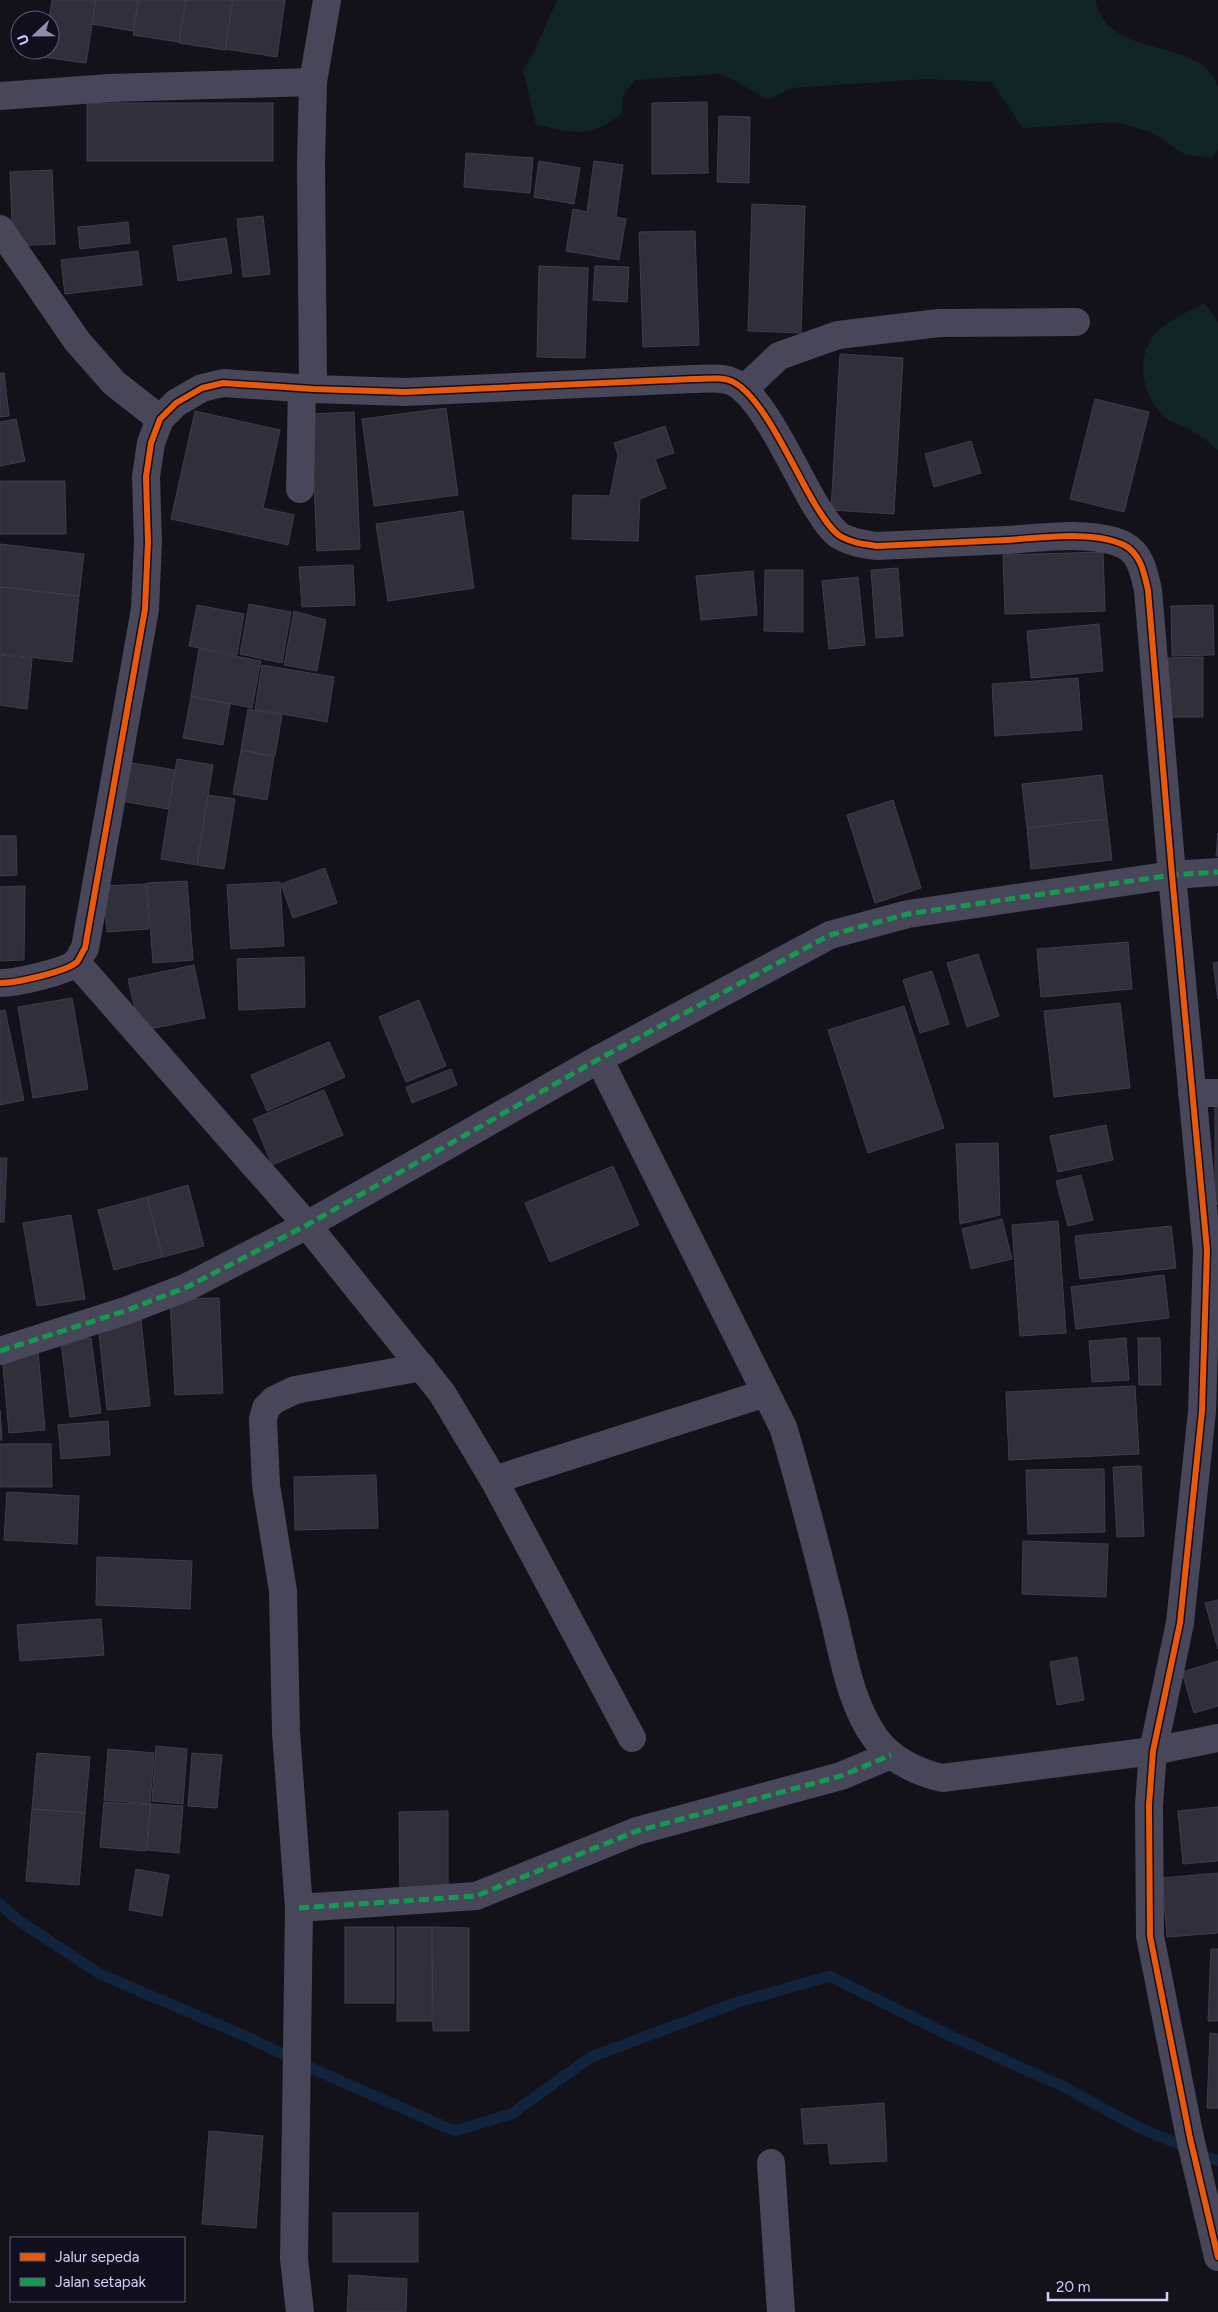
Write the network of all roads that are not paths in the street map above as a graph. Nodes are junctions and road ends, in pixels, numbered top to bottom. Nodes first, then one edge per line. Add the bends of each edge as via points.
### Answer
1 (327, 0) edge
2 (313, 82) junction
3 (0, 96) edge
4 (0, 229) edge
5 (1076, 322) dead end
6 (307, 389) junction
7 (744, 389) junction
8 (160, 419) junction
9 (300, 489) dead end
10 (1218, 872) edge
11 (1172, 875) junction
12 (76, 962) junction
13 (0, 983) edge
14 (599, 1059) junction
15 (1205, 1093) edge
16 (307, 1224) junction
17 (0, 1351) edge
18 (422, 1367) junction
19 (766, 1393) junction
20 (494, 1480) junction
21 (632, 1738) dead end
22 (1218, 1738) edge
23 (1154, 1751) junction
24 (892, 1755) junction
25 (299, 1908) junction
26 (771, 2163) dead end
27 (1218, 2257) edge
28 (300, 2312) edge
29 (781, 2312) edge

1 - 2 street
2 - 3 street via 109,88
2 - 6 street
4 - 8 street via 77,341 114,383
5 - 7 street via 939,323 838,335 779,356
6 - 7 street via 405,392 693,379 726,379
6 - 8 street via 223,383 202,388 176,403
6 - 9 street
7 - 11 street via 760,408 826,522 839,535 855,543 877,546 1105,538 1135,554 1142,566 1148,590
8 - 12 street via 151,443 146,477 145,608 88,937
10 - 11 street
11 - 14 street via 908,914 830,935
11 - 15 street
12 - 13 street via 52,972
12 - 16 street
14 - 16 street
14 - 19 street
15 - 23 street via 1207,1250 1202,1411 1180,1623
16 - 17 street via 187,1287 128,1310
16 - 18 street
18 - 20 street via 442,1393
18 - 25 street via 295,1390 274,1400 266,1408 263,1419 266,1484 283,1591 286,1732
19 - 20 street
19 - 24 street via 783,1427 796,1468 862,1715 876,1738
20 - 21 street
22 - 23 street
23 - 24 street via 942,1778 921,1774
23 - 27 street via 1149,1805 1150,1936 1190,2138
24 - 25 street via 841,1776 637,1831 476,1896
25 - 28 street via 294,2259
26 - 29 street

